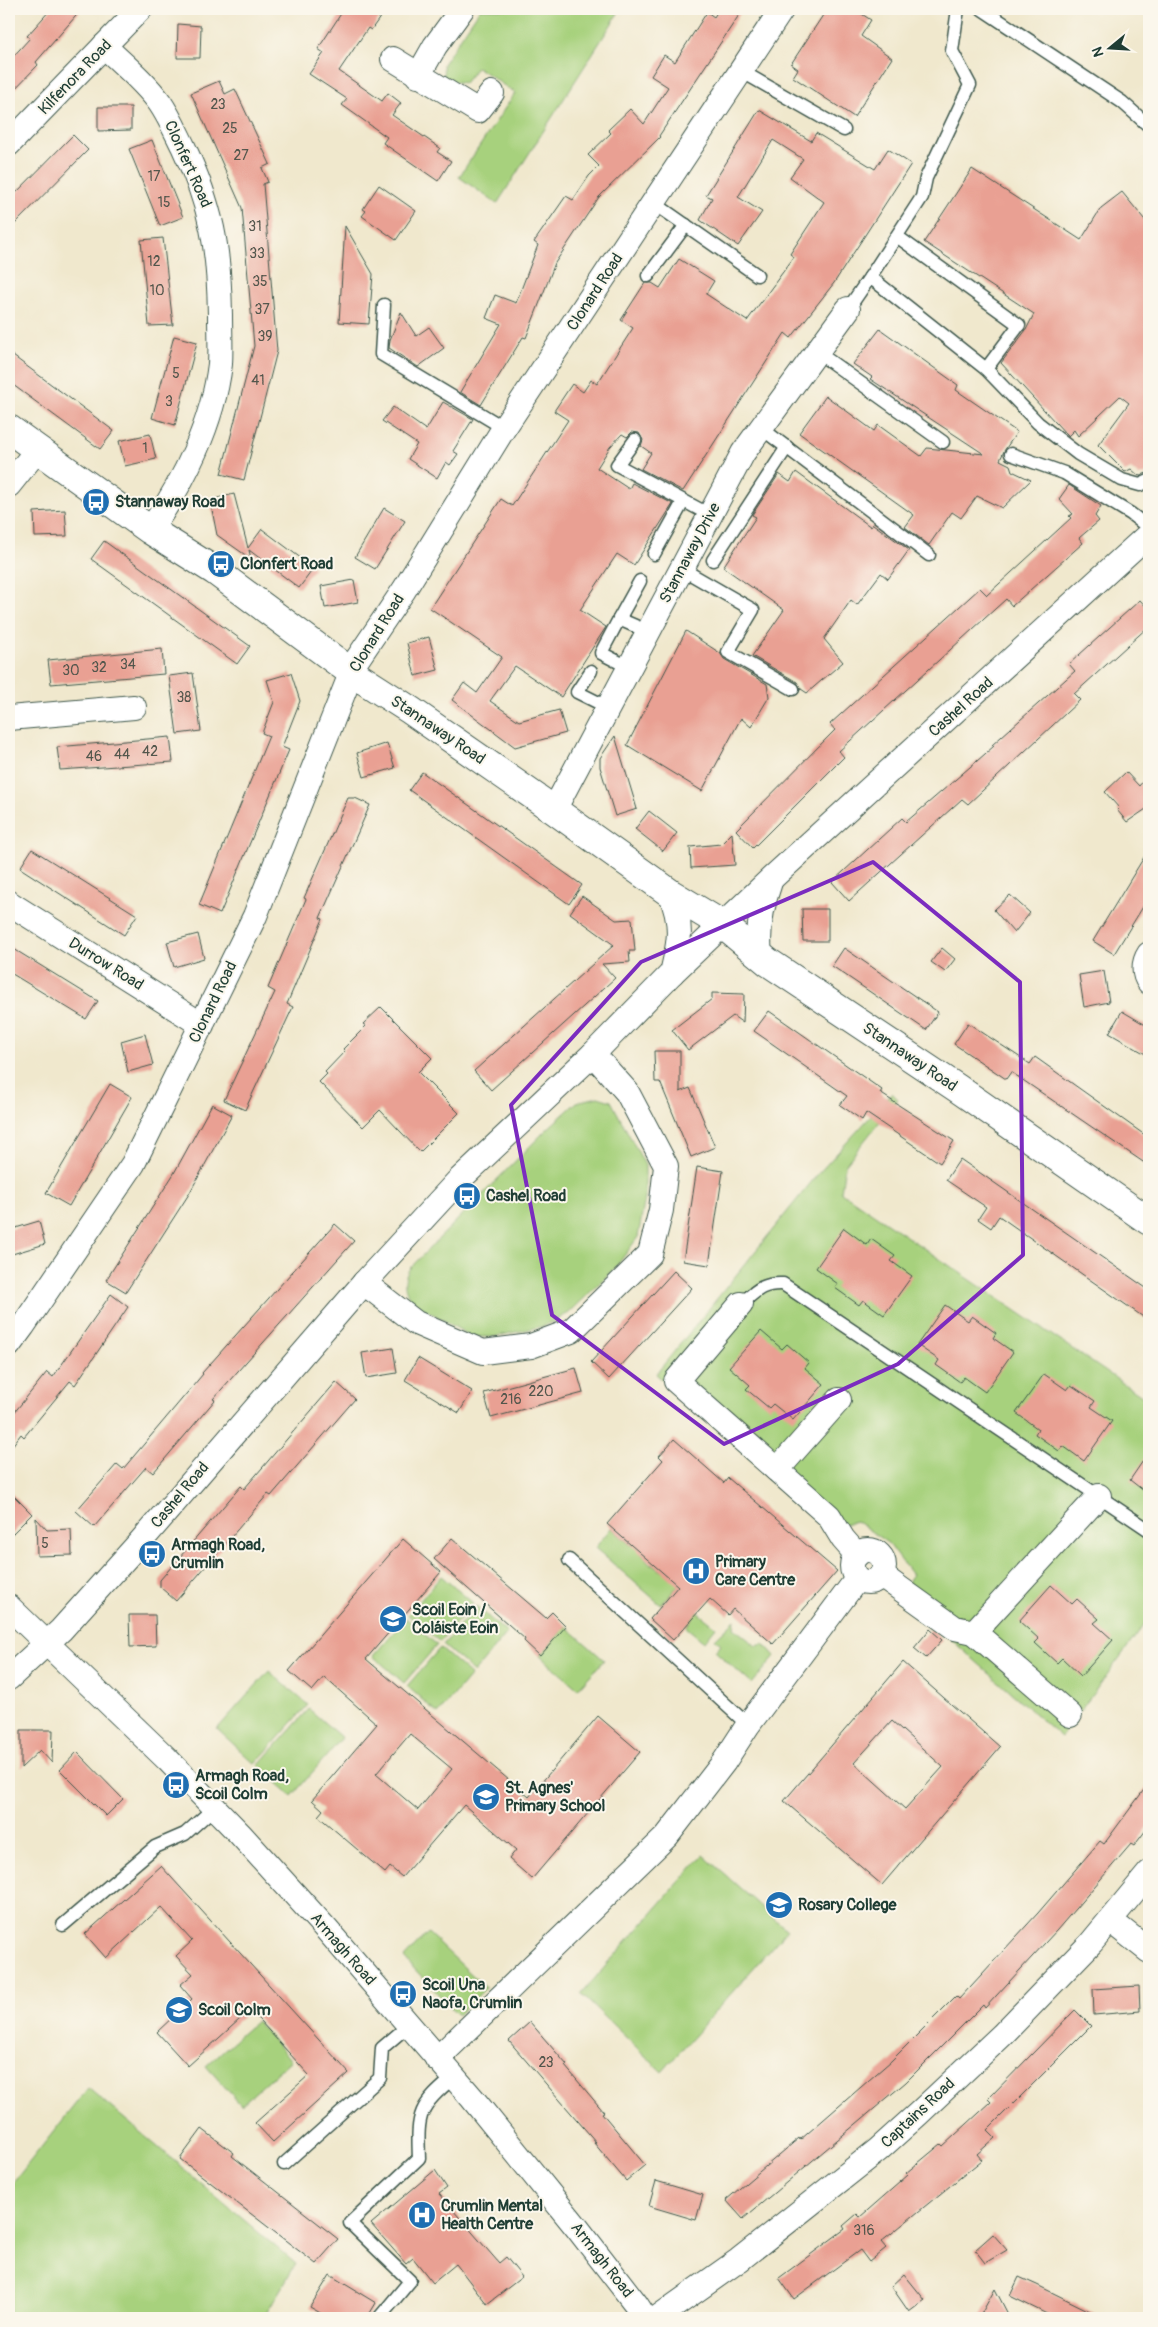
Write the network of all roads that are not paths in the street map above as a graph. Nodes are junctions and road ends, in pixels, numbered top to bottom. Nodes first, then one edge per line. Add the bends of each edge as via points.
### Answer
1 (140, 9) edge
2 (462, 9) edge
3 (782, 9) edge
4 (958, 9) edge
5 (982, 9) edge
6 (104, 46) junction
7 (393, 58) dead end
8 (742, 71) junction
9 (418, 76) junction
10 (492, 93) dead end
11 (1149, 126) edge
12 (844, 130) dead end
13 (9, 144) edge
14 (654, 203) junction
15 (686, 225) junction
16 (898, 237) junction
17 (757, 275) dead end
18 (648, 276) dead end
19 (870, 277) junction
20 (384, 305) dead end
21 (848, 309) joint
22 (817, 352) junction
23 (986, 369) junction
24 (504, 428) junction
25 (761, 428) junction
26 (9, 429) edge
27 (635, 440) dead end
28 (943, 442) dead end
29 (787, 447) junction
30 (37, 450) junction
31 (1011, 454) dead end
32 (1149, 481) edge
33 (9, 485) edge
34 (683, 502) junction
35 (710, 515) junction
36 (1149, 528) edge
37 (150, 530) junction
38 (1149, 534) edge
39 (654, 554) dead end
40 (929, 554) dead end
41 (713, 560) dead end
42 (682, 569) junction
43 (640, 581) dead end
44 (619, 619) junction
45 (649, 632) junction
46 (630, 668) junction
47 (591, 671) dead end
48 (351, 672) junction
49 (793, 689) dead end
50 (134, 707) dead end
51 (609, 708) junction
52 (9, 718) edge
53 (554, 810) junction
54 (772, 878) junction
55 (670, 894) junction
56 (9, 903) edge
57 (723, 925) junction
58 (1149, 954) edge
59 (760, 955) junction
60 (672, 972) junction
61 (1149, 982) edge
62 (202, 1025) junction
63 (594, 1054) junction
64 (1149, 1221) edge
65 (364, 1283) junction
66 (741, 1304) joint
67 (16, 1322) edge
68 (9, 1345) edge
69 (839, 1400) dead end
70 (777, 1470) junction
71 (1099, 1496) junction
72 (1149, 1530) edge
73 (857, 1555) junction
74 (569, 1560) dead end
75 (881, 1575) junction
76 (858, 1579) junction
77 (9, 1607) edge
78 (974, 1632) junction
79 (46, 1642) junction
80 (9, 1678) edge
81 (1070, 1715) dead end
82 (748, 1725) junction
83 (214, 1808) junction
84 (1149, 1874) edge
85 (1111, 1921) junction
86 (63, 1924) dead end
87 (1149, 1951) edge
88 (409, 2025) junction
89 (437, 2059) junction
90 (454, 2077) junction
91 (284, 2164) dead end
92 (379, 2318) edge
93 (645, 2318) edge
94 (657, 2318) edge

1 - 6 street, Kilfenora Road
2 - 9 street
3 - 8 street, Clonard Road
4 - 16 lane via 952,51 970,85 926,178 922,197
5 - 11 lane via 1122,102
6 - 13 street, Kilfenora Road
6 - 37 street, Clonfert Road via 159,102 177,134 208,207 218,255 220,364 213,398 198,445 183,477
7 - 9 street
8 - 12 lane
8 - 14 street, Clonard Road
9 - 10 street via 478,111
14 - 15 lane
14 - 24 street, Clonard Road
15 - 17 lane
15 - 18 lane
16 - 19 lane
16 - 23 lane via 1019,325
19 - 21 lane
19 - 23 lane
20 - 24 lane via 381,354
21 - 22 street, Stannaway Drive
22 - 25 street, Stannaway Drive
22 - 28 lane
23 - 32 lane via 1038,423 1078,454 1122,480 1140,485
24 - 48 street, Clonard Road
25 - 29 lane
25 - 35 street, Stannaway Drive via 743,453
26 - 30 street, Stannaway Road
27 - 34 lane via 617,465
29 - 40 lane
29 - 41 lane
30 - 33 street
30 - 37 street, Stannaway Road
31 - 36 lane via 1064,473
34 - 35 lane
34 - 39 lane
35 - 42 street, Stannaway Drive
37 - 48 street, Stannaway Road via 215,571
38 - 54 street, Cashel Road
42 - 45 street, Stannaway Drive
42 - 49 lane via 752,610 728,652
43 - 44 lane
44 - 45 lane
44 - 46 lane via 601,653
45 - 46 street, Stannaway Drive
46 - 51 street, Stannaway Drive
47 - 51 lane via 577,692
48 - 53 street, Stannaway Road
48 - 62 street, Clonard Road via 254,916
50 - 52 street
51 - 53 street, Stannaway Drive
53 - 55 street, Stannaway Road
54 - 57 street, Cashel Road
54 - 59 street, Cashel Road via 762,906 758,939
55 - 57 street, Stannaway Road
55 - 60 street via 680,929
56 - 62 street, Durrow Road
57 - 59 street, Stannaway Road
57 - 60 street, Cashel Road
58 - 61 street via 1145,960 1145,976
59 - 64 street, Stannaway Road
60 - 63 street, Cashel Road
62 - 67 street, Clonard Road via 133,1164
63 - 65 street, Cashel Road via 457,1182
63 - 65 street via 627,1092 666,1166 661,1210 650,1254 571,1331 531,1346 482,1352 416,1323
65 - 79 street, Cashel Road via 141,1541 61,1630
66 - 70 street via 676,1382
66 - 71 lane via 761,1286 783,1284
67 - 68 street, Clonard Road
69 - 70 street
70 - 73 street via 829,1516
71 - 72 lane
71 - 78 street
73 - 75 street via 869,1550 879,1555 883,1564
73 - 76 street via 852,1566
74 - 82 lane
75 - 76 street via 868,1582
75 - 78 street via 955,1628
76 - 82 street
77 - 79 street, Armagh Road
78 - 81 street
79 - 80 street, Cashel Road
79 - 83 street, Armagh Road
82 - 89 street via 667,1836
83 - 86 lane via 185,1834 155,1847
83 - 88 street, Armagh Road
84 - 85 street, Captains Road
85 - 87 street
85 - 94 street, Captains Road via 1002,2034 878,2150 738,2260
88 - 89 street, Armagh Road
88 - 91 lane via 382,2048 380,2078
89 - 90 street, Armagh Road
90 - 92 lane via 429,2098 417,2124 419,2158 350,2224 410,2281
90 - 93 street, Armagh Road via 578,2229

